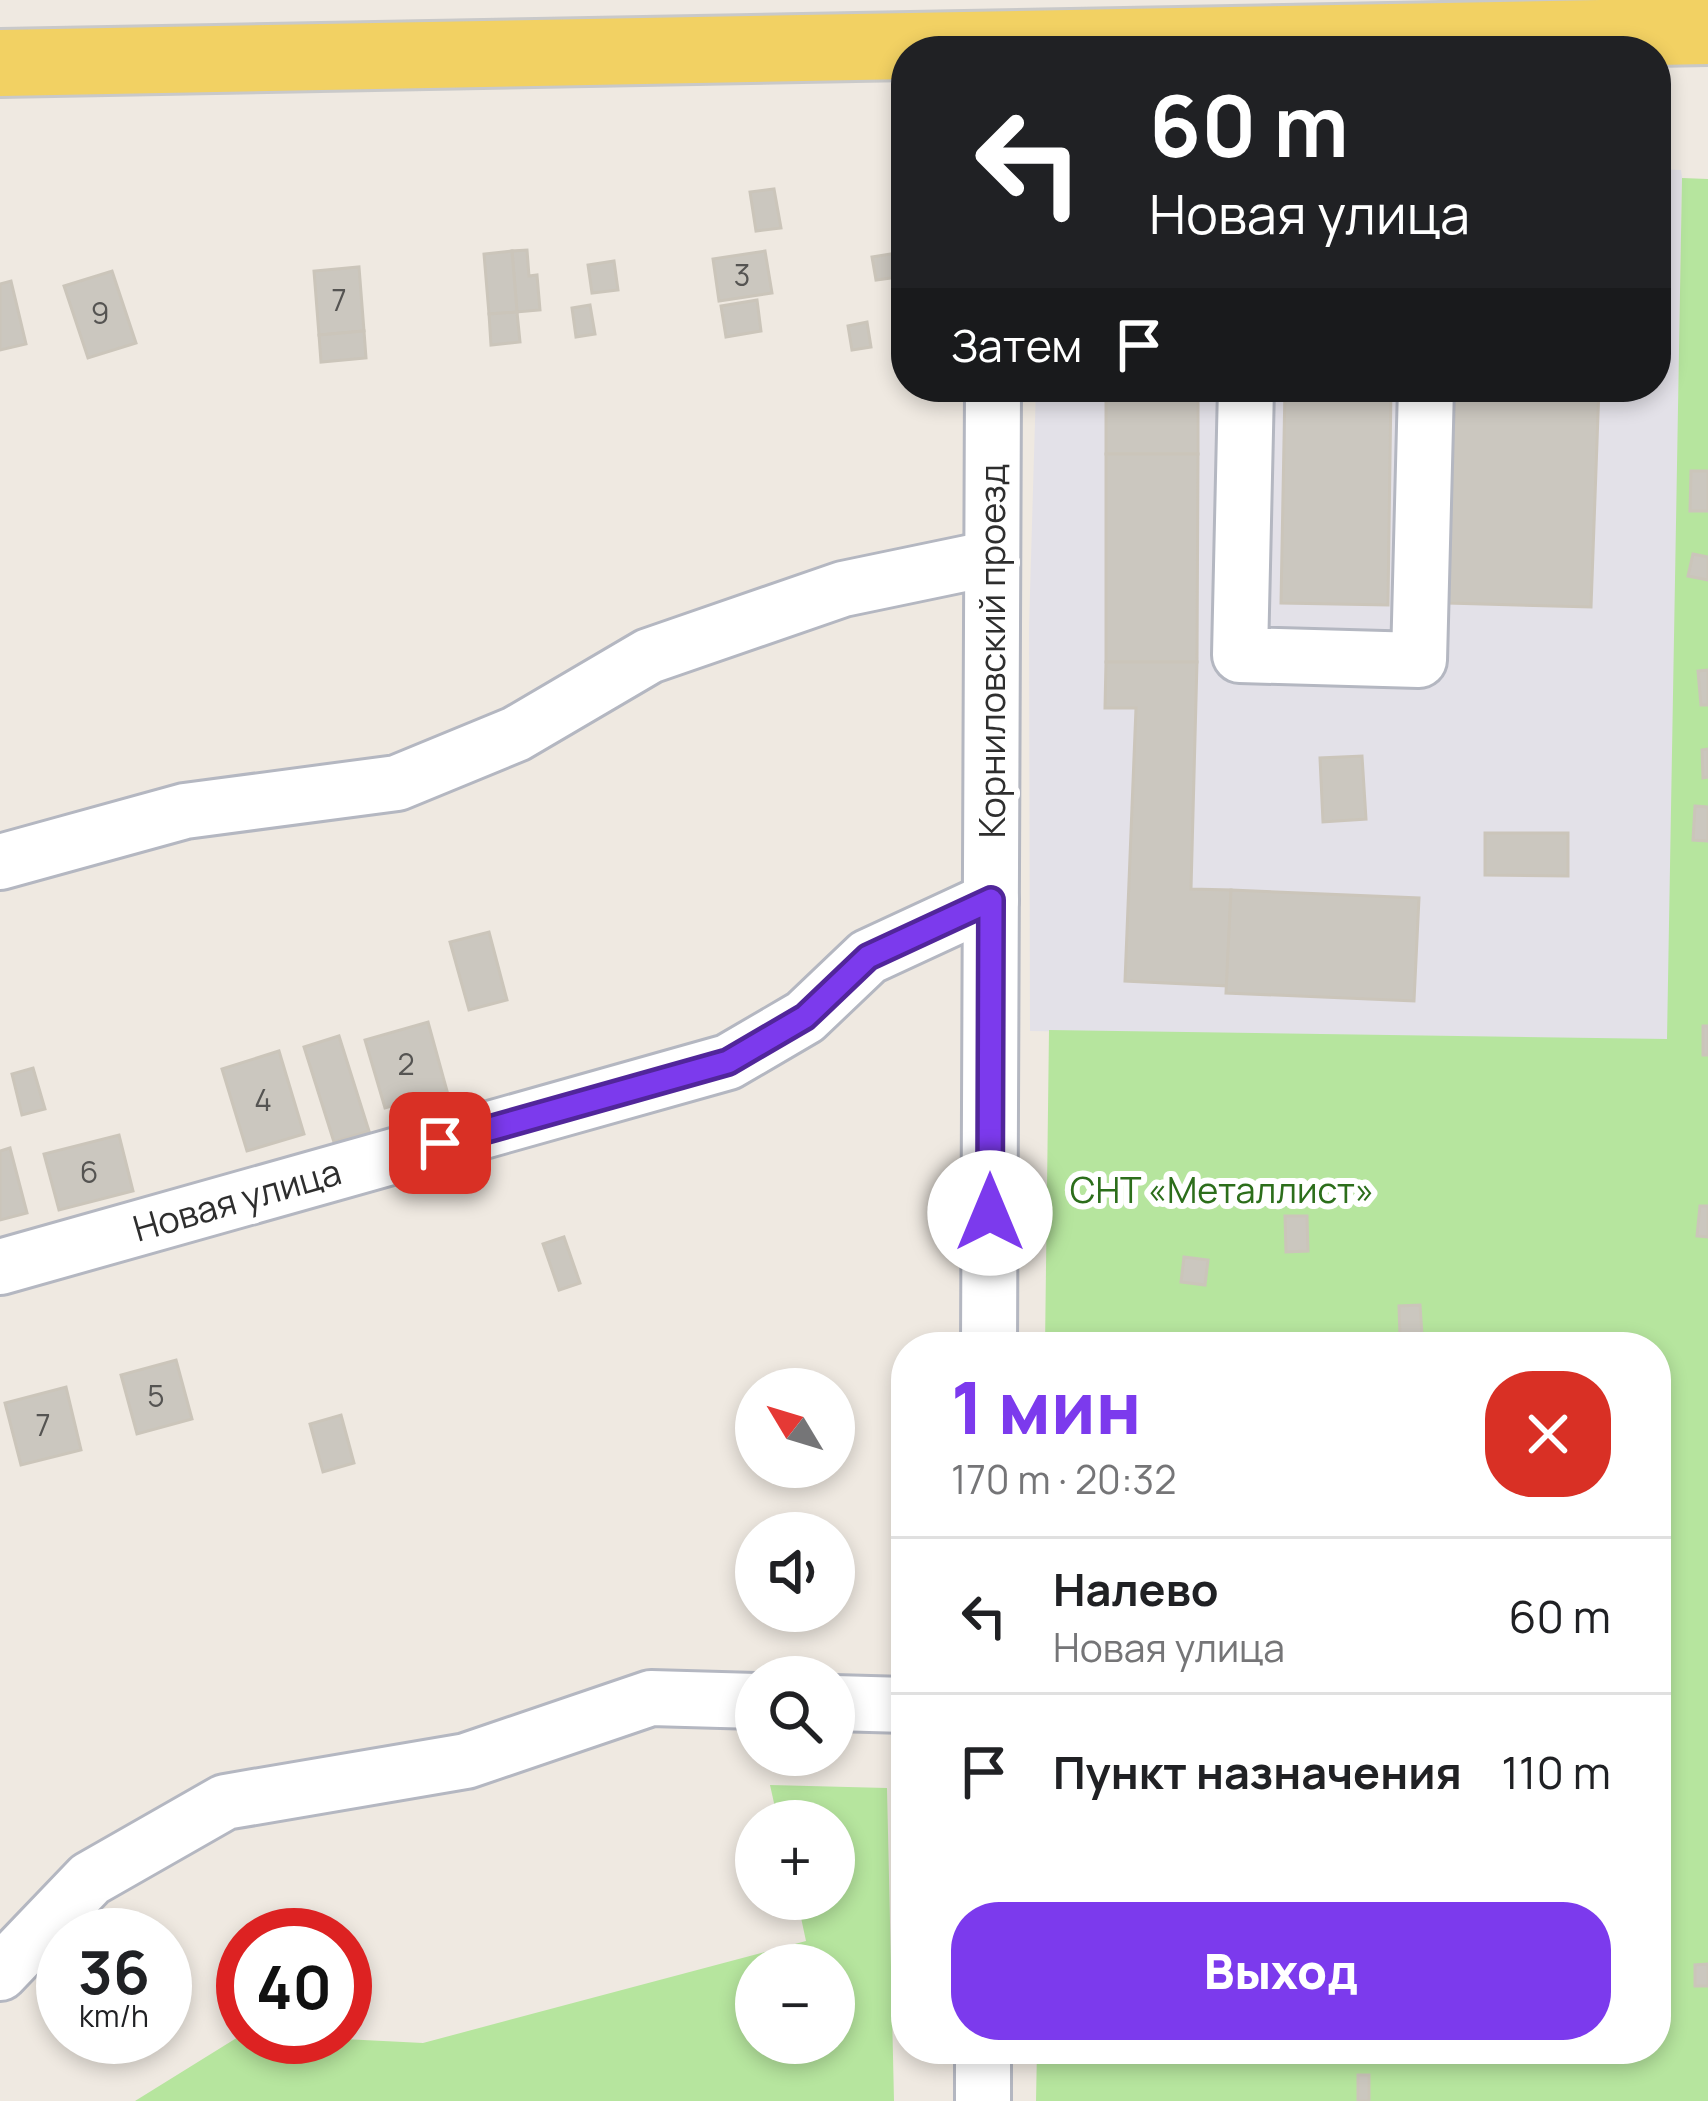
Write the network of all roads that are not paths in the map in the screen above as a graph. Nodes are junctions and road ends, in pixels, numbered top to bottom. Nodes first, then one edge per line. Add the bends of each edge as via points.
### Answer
1 (1708, 32) edge
2 (1572, 36) edge
3 (891, 49) edge
4 (0, 63) edge
5 (993, 402) edge
6 (1246, 402) edge
7 (1426, 402) edge
8 (992, 558) junction
9 (0, 862) edge
10 (991, 900) junction
11 (0, 1267) edge
12 (989, 1332) edge
13 (735, 1700) edge
14 (855, 1704) edge
15 (891, 1705) edge
16 (0, 1973) edge
17 (983, 2064) edge
18 (982, 2101) edge

1 - 2 main road
3 - 4 main road
5 - 8 street, Корниловский проезд
6 - 7 street via 1240,655 1419,660
8 - 9 street via 843,589 649,656 515,734 397,783 185,811
8 - 10 street, Корниловский проезд
10 - 11 street, Новая улица via 868,957 805,1017 728,1062
10 - 12 street, Корниловский проезд
13 - 16 street via 652,1698 466,1761 225,1802 90,1879
14 - 15 street
17 - 18 street

